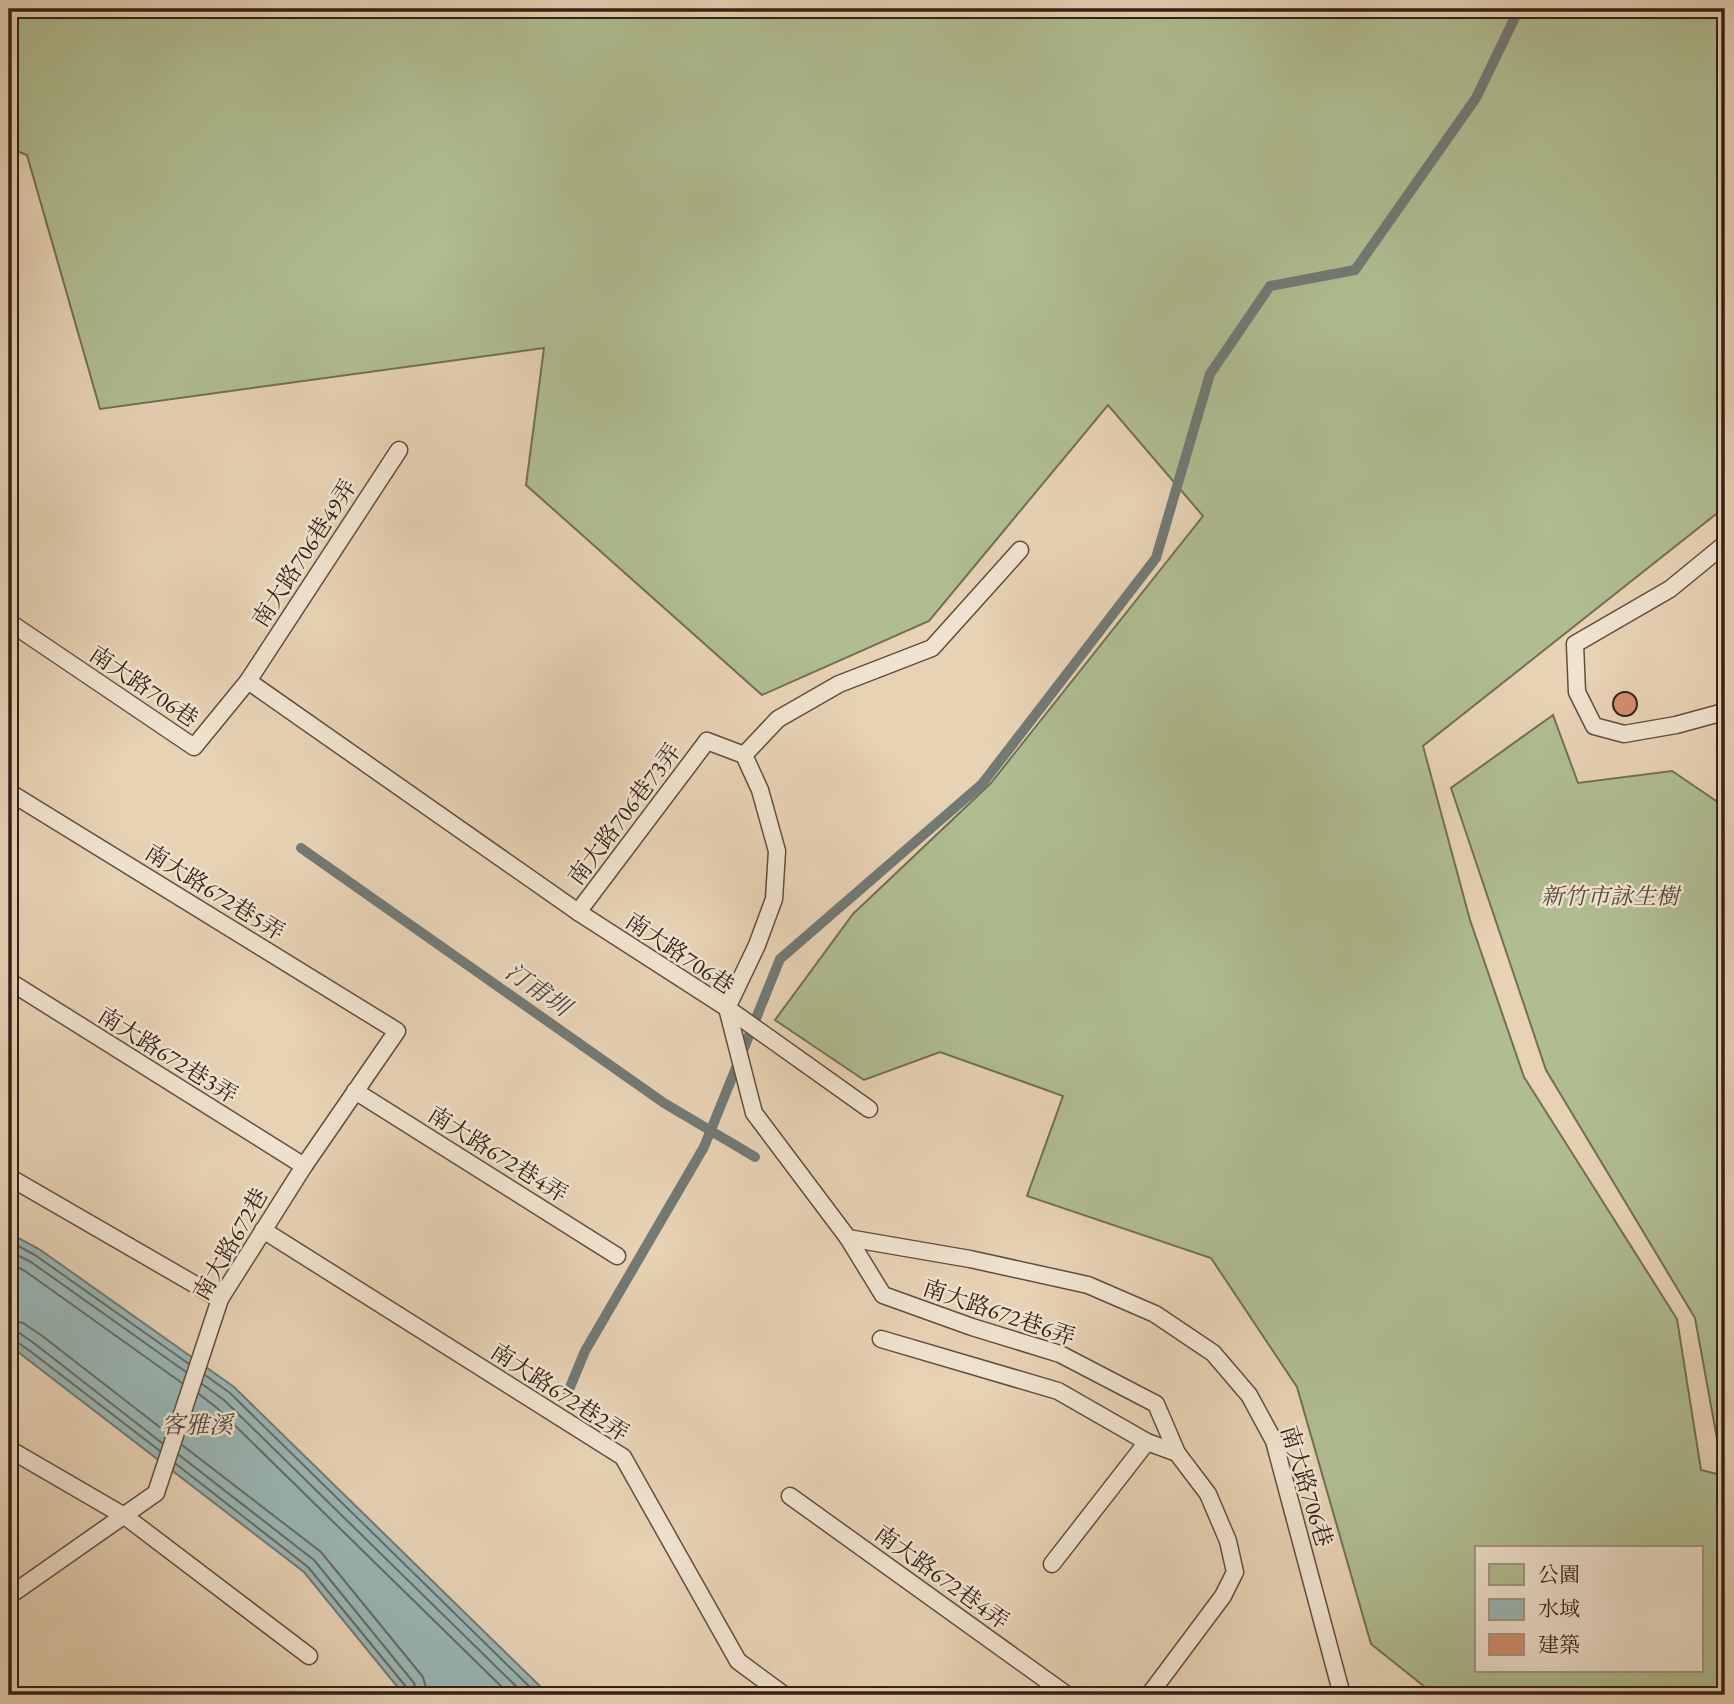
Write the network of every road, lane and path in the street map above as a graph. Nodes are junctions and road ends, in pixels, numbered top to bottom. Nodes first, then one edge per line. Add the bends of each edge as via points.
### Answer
1 (398, 450) dead end
2 (1725, 544) edge
3 (1020, 550) dead end
4 (9, 622) edge
5 (248, 681) junction
6 (1720, 713) dead end
7 (744, 755) junction
8 (9, 792) edge
9 (578, 912) junction
10 (9, 981) edge
11 (730, 1010) junction
12 (397, 1031) joint
13 (355, 1091) junction
14 (869, 1109) dead end
15 (304, 1167) junction
16 (9, 1177) edge
17 (263, 1230) junction
18 (848, 1238) junction
19 (618, 1256) dead end
20 (220, 1299) junction
21 (881, 1339) dead end
22 (1147, 1443) junction
23 (9, 1449) edge
24 (1177, 1453) junction
25 (790, 1496) dead end
26 (126, 1517) junction
27 (1052, 1564) dead end
28 (9, 1596) edge
29 (309, 1656) dead end
30 (784, 1695) edge
31 (1068, 1695) edge
32 (1149, 1695) edge
33 (1342, 1695) edge

1 - 5 lane, 南大路706巷49弄
2 - 6 lane via 1670,589 1576,644 1577,692 1594,726 1624,734
3 - 7 lane via 932,648 839,684 778,719
4 - 5 lane, 南大路706巷 via 194,747
5 - 9 lane, 南大路706巷
7 - 9 lane, 南大路706巷73弄 via 707,741
7 - 11 lane via 760,790 777,851 774,899
8 - 12 lane, 南大路672巷5弄
9 - 11 lane, 南大路706巷
10 - 15 lane, 南大路672巷3弄
11 - 14 lane
11 - 18 lane, 南大路706巷 via 754,1113
12 - 13 lane, 南大路672巷
13 - 15 lane, 南大路672巷
13 - 19 lane, 南大路672巷4弄
15 - 17 lane, 南大路672巷
16 - 20 lane
17 - 20 lane, 南大路672巷
17 - 30 lane, 南大路672巷2弄 via 623,1457 738,1661
18 - 24 lane, 南大路672巷6弄 via 883,1295 1060,1354 1156,1404
18 - 33 lane, 南大路706巷 via 1088,1285 1155,1314 1213,1353 1249,1395 1274,1441
20 - 26 lane, 南大路672巷 via 156,1493
21 - 22 lane via 1058,1391
22 - 24 lane
22 - 27 lane
23 - 26 lane
24 - 32 lane, 南大路672巷6弄 via 1208,1494 1228,1541 1235,1573
25 - 31 lane, 南大路672巷4弄
26 - 28 lane, 南大路672巷
26 - 29 lane

